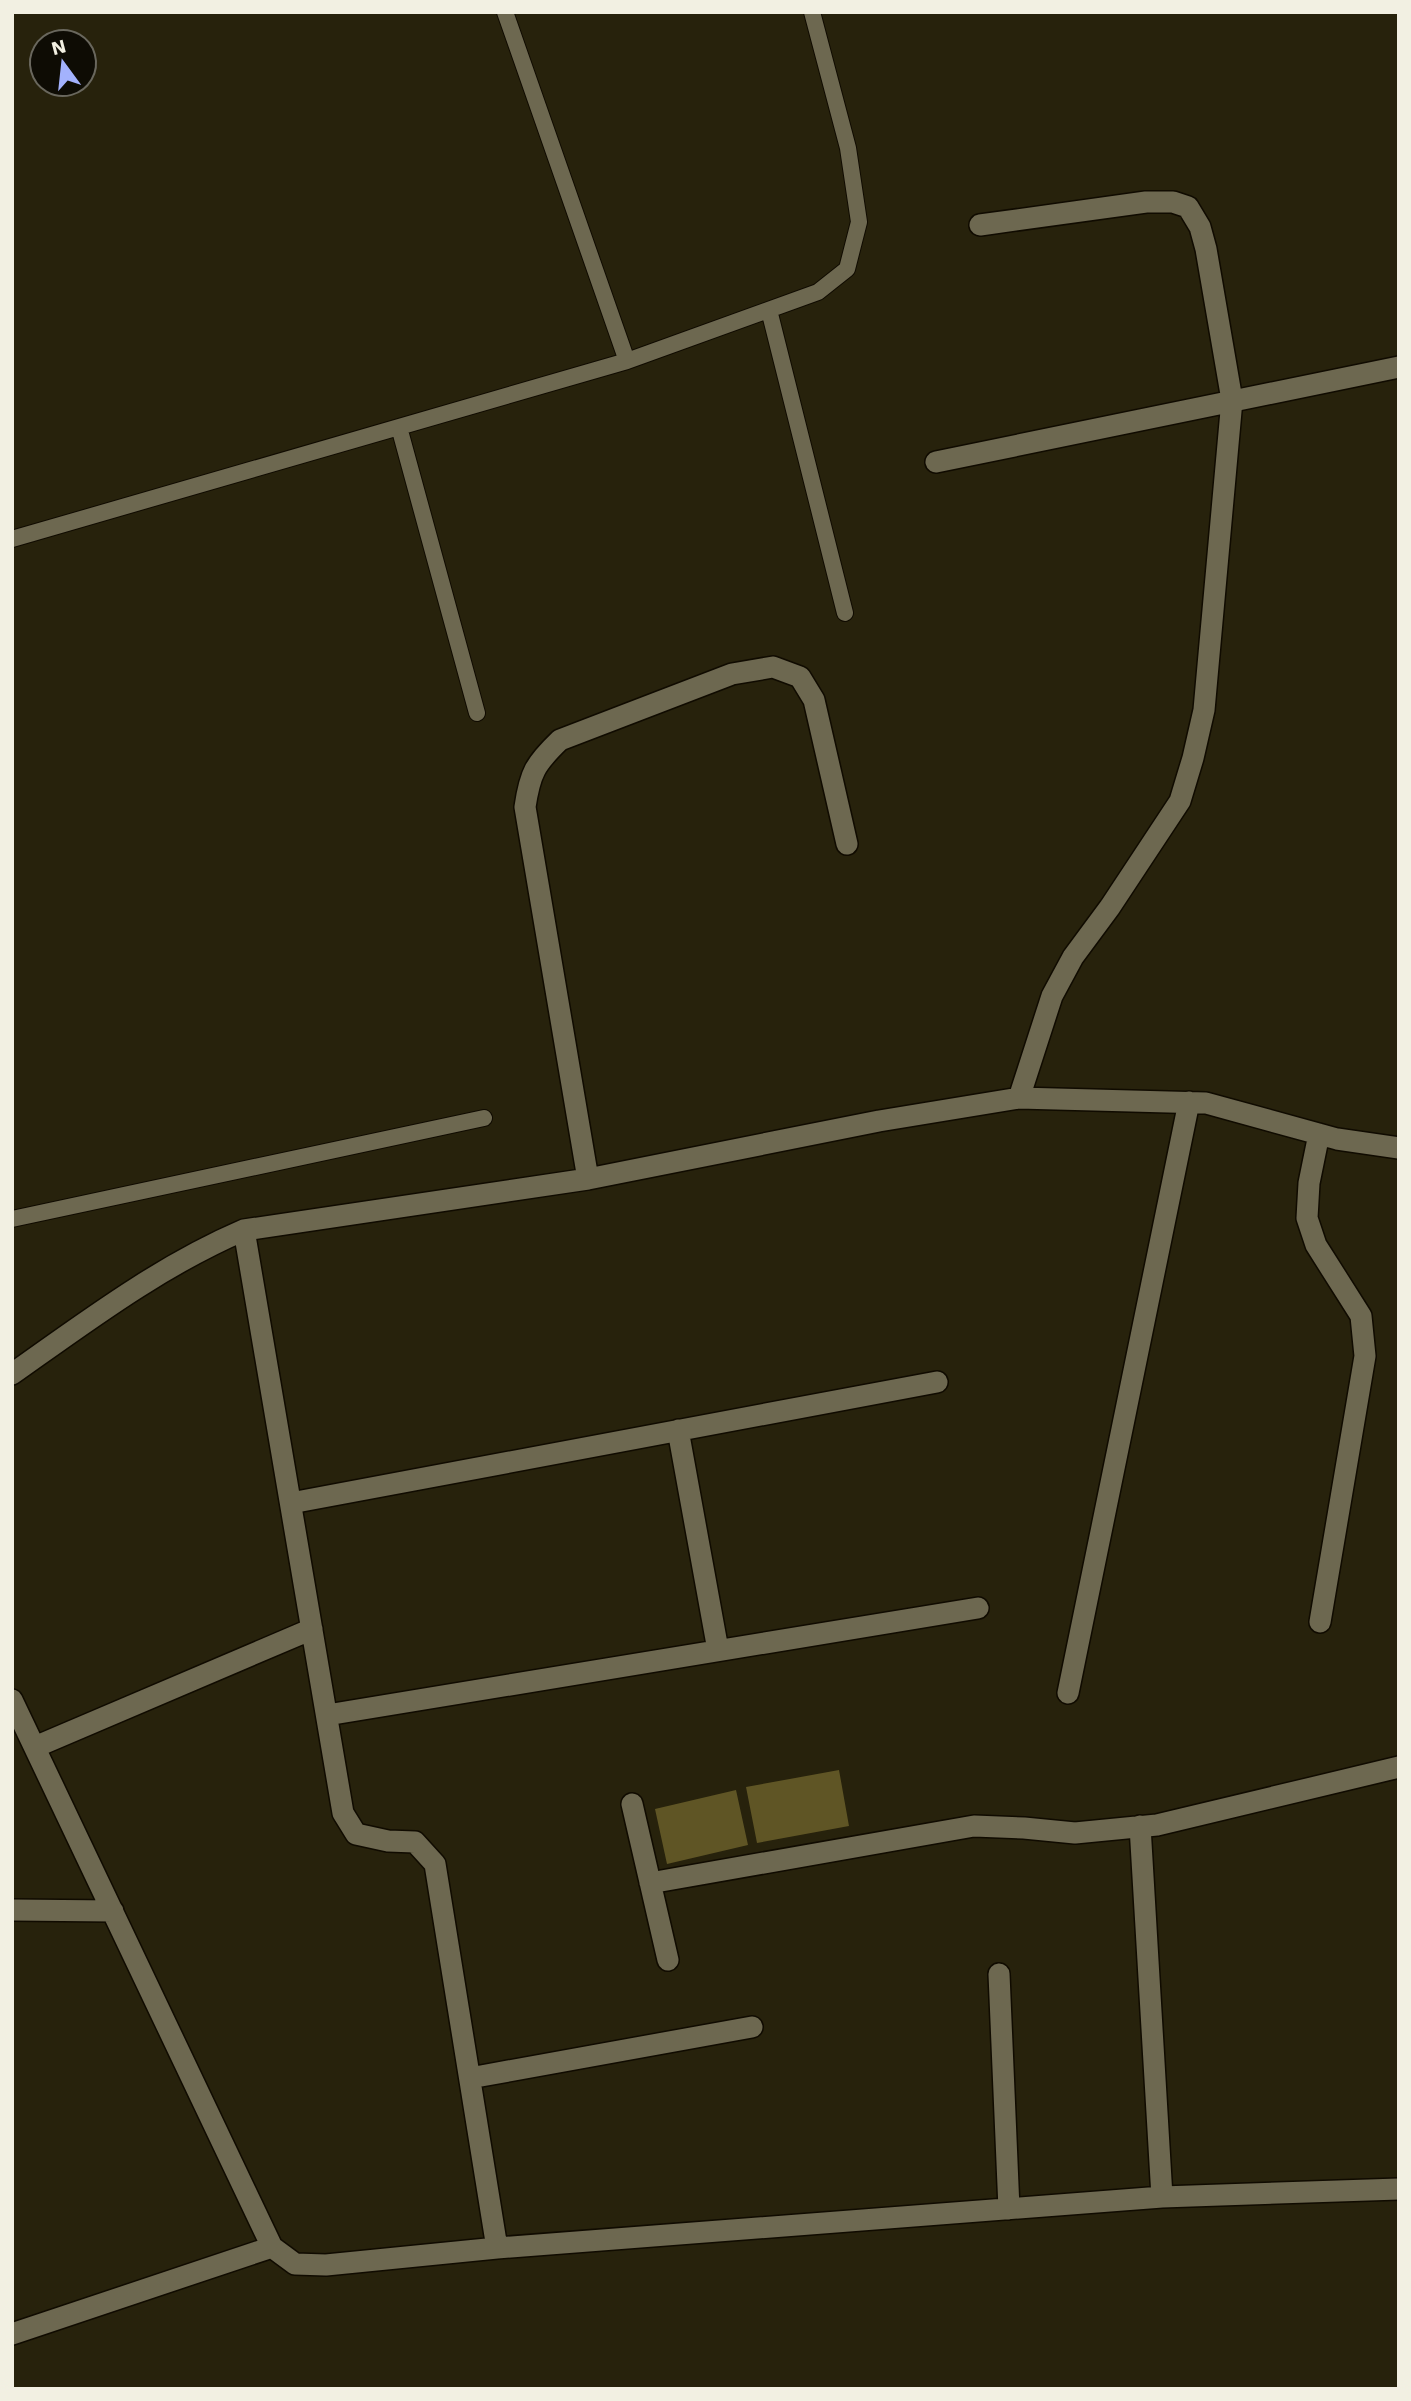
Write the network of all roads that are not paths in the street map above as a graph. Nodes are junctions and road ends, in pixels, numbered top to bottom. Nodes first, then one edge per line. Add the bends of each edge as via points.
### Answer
1 (505, 12) edge
2 (812, 12) edge
3 (980, 225) dead end
4 (769, 310) junction
5 (627, 360) junction
6 (1399, 368) edge
7 (1231, 400) junction
8 (398, 427) junction
9 (936, 462) dead end
10 (12, 539) edge
11 (845, 613) dead end
12 (477, 713) dead end
13 (847, 844) dead end
14 (1018, 1098) junction
15 (1189, 1102) junction
16 (484, 1118) dead end
17 (1319, 1134) junction
18 (1399, 1148) edge
19 (589, 1179) junction
20 (12, 1219) edge
21 (244, 1230) junction
22 (12, 1374) edge
23 (937, 1381) dead end
24 (678, 1430) junction
25 (291, 1503) junction
26 (978, 1608) dead end
27 (1320, 1622) dead end
28 (312, 1629) junction
29 (718, 1650) junction
30 (1068, 1693) dead end
31 (12, 1700) edge
32 (327, 1715) junction
33 (35, 1747) junction
34 (1399, 1767) edge
35 (632, 1804) dead end
36 (1140, 1826) junction
37 (650, 1883) junction
38 (12, 1910) edge
39 (113, 1911) junction
40 (668, 1960) dead end
41 (999, 1974) dead end
42 (752, 2027) dead end
43 (470, 2078) junction
44 (1399, 2189) edge
45 (1162, 2197) junction
46 (1009, 2208) junction
47 (272, 2247) junction
48 (497, 2248) junction
49 (12, 2334) edge

1 - 5 lane
2 - 4 lane via 848,148 859,222 847,269 818,292
3 - 7 street via 1146,201 1188,206 1206,249
4 - 5 lane
4 - 11 lane
5 - 8 lane
6 - 7 street
7 - 9 street
7 - 14 street via 1204,710 1180,802 1073,957 1052,996
8 - 10 lane
8 - 12 lane
13 - 19 street via 814,701 800,677 773,667 732,674 560,740 540,759 529,781 525,807
14 - 15 street
14 - 19 street
15 - 17 street
15 - 30 street
16 - 20 lane
17 - 18 street
17 - 27 street via 1307,1218 1316,1245 1362,1316 1365,1356
19 - 21 street
21 - 22 street via 125,1294
21 - 25 street
23 - 24 street
24 - 25 street
24 - 29 street
25 - 28 street
26 - 29 street
28 - 32 street
28 - 33 street
29 - 32 street
31 - 33 street
32 - 43 street via 343,1813 356,1834 415,1842 435,1864
33 - 39 street
34 - 36 street
35 - 37 street
36 - 37 street via 1075,1833 974,1826
36 - 45 street
37 - 40 street
38 - 39 street
39 - 47 street
41 - 46 street
42 - 43 street
43 - 48 street
44 - 45 street
45 - 46 street
46 - 48 street
47 - 48 street via 295,2264 326,2265
47 - 49 street

